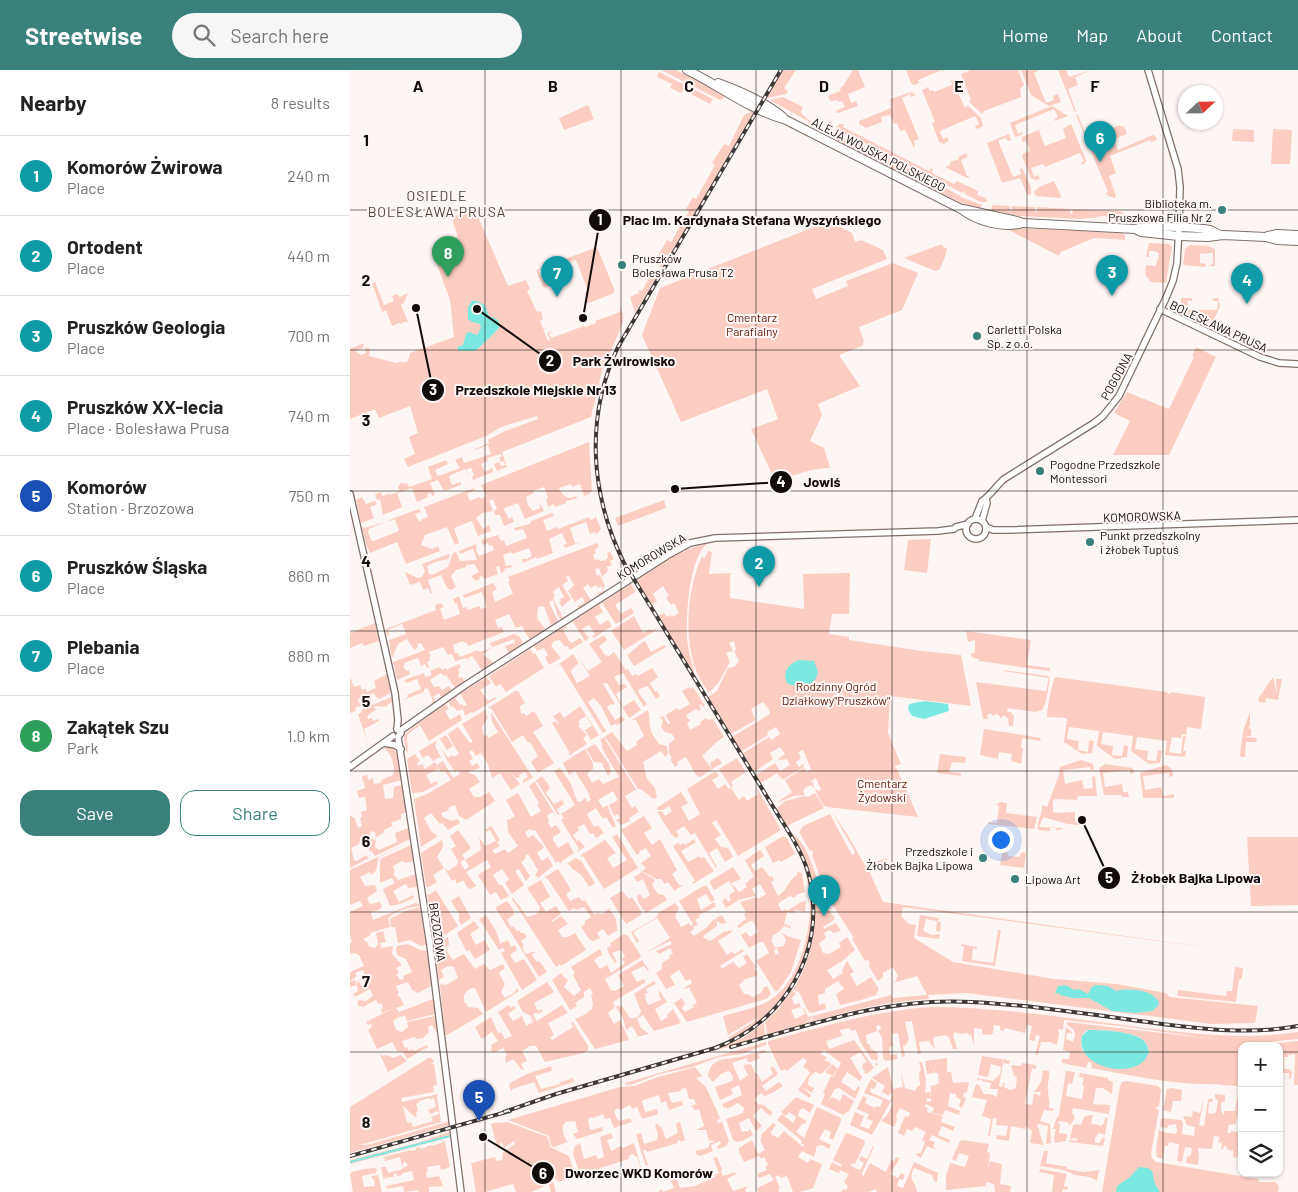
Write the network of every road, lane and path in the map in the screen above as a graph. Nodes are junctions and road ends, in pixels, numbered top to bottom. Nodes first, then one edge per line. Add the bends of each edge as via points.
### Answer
1 (687, 70) edge
2 (1148, 70) edge
3 (1179, 232) junction
4 (1298, 235) edge
5 (1266, 237) junction
6 (1298, 241) edge
7 (1160, 309) junction
8 (1298, 364) edge
9 (350, 494) edge
10 (978, 520) junction
11 (1298, 520) edge
12 (968, 524) junction
13 (986, 527) junction
14 (954, 529) junction
15 (967, 532) junction
16 (397, 733) junction
17 (384, 743) junction
18 (401, 749) junction
19 (350, 767) edge
20 (460, 1192) edge

1 - 3 main road, ALEJA WOJSKA POLSKIEGO via 961,209 1022,223
2 - 3 street, POGODNA via 1179,175
3 - 5 main road, ALEJA WOJSKA POLSKIEGO via 1208,238 1220,235
3 - 7 street, POGODNA via 1173,281
4 - 5 main road, ALEJA WOJSKA POLSKIEGO
5 - 6 main road, ALEJA WOJSKA POLSKIEGO
7 - 8 street, BOLESŁAWA PRUSA via 1260,357
7 - 10 street, POGODNA via 1119,396 1103,416 1008,476 982,501
9 - 16 street, BRZOZOWA via 394,688
10 - 12 street
10 - 13 street
11 - 13 street, KOMOROWSKA via 1010,530
12 - 14 street, KOMOROWSKA
12 - 15 street
13 - 15 street via 979,538 972,538
14 - 15 street, KOMOROWSKA
14 - 16 street, KOMOROWSKA via 715,538 690,543 464,686
16 - 17 street, KOMOROWSKA
16 - 18 street, BRZOZOWA
17 - 18 street
17 - 19 street, KOMOROWSKA
18 - 20 street, BRZOZOWA via 431,954

